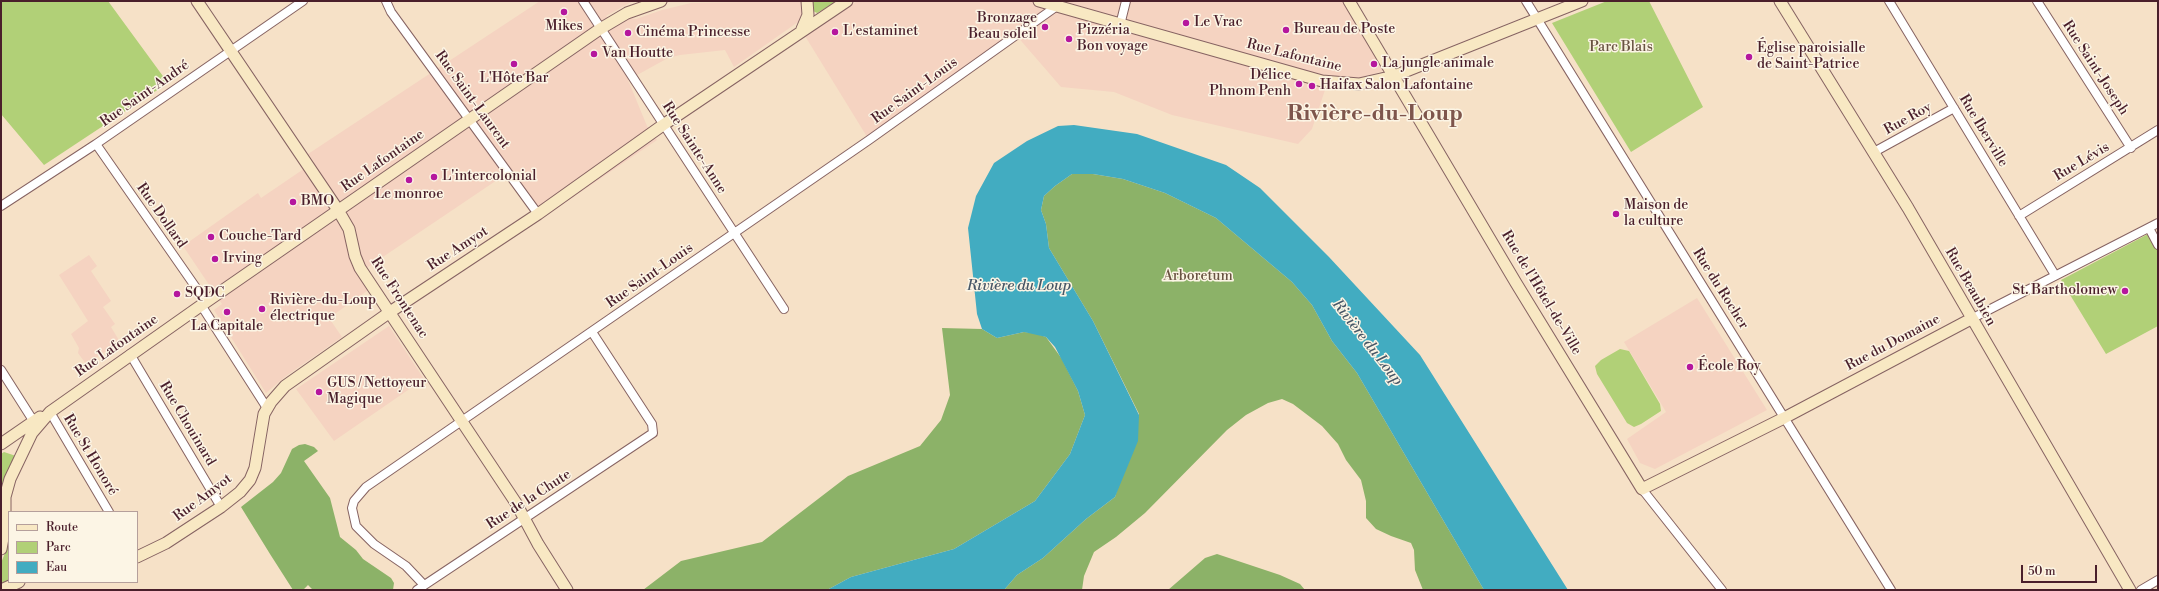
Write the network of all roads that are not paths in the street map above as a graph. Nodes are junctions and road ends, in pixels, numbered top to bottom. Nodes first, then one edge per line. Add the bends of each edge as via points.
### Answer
1 (197, 1) edge
2 (303, 1) edge
3 (386, 1) edge
4 (583, 1) edge
5 (661, 1) edge
6 (807, 1) edge
7 (847, 1) edge
8 (1039, 1) edge
9 (1126, 1) edge
10 (1349, 1) edge
11 (1526, 1) edge
12 (1582, 1) edge
13 (1780, 1) edge
14 (1889, 1) edge
15 (2037, 1) edge
16 (1057, 6) junction
17 (1537, 19) junction
18 (1120, 25) junction
19 (600, 29) junction
20 (802, 30) junction
21 (230, 51) junction
22 (1394, 76) junction
23 (1954, 108) junction
24 (469, 119) junction
25 (663, 125) junction
26 (2158, 130) edge
27 (96, 144) junction
28 (2131, 148) junction
29 (1874, 152) junction
30 (1, 206) edge
31 (338, 210) junction
32 (538, 214) junction
33 (2019, 216) junction
34 (2158, 223) edge
35 (2149, 228) junction
36 (734, 233) junction
37 (2158, 245) edge
38 (2055, 275) junction
39 (203, 303) junction
40 (784, 309) dead end
41 (390, 312) junction
42 (1971, 319) junction
43 (592, 332) junction
44 (130, 354) junction
45 (1, 370) edge
46 (268, 408) junction
47 (50, 412) junction
48 (1784, 418) junction
49 (463, 421) junction
50 (35, 424) junction
51 (1, 444) edge
52 (1642, 489) junction
53 (3, 498) edge
54 (221, 507) junction
55 (108, 511) edge
56 (7, 519) edge
57 (524, 519) junction
58 (1, 549) edge
59 (138, 557) edge
60 (2158, 580) edge
61 (17, 583) edge
62 (421, 587) edge
63 (1, 590) edge
64 (567, 590) edge
65 (1722, 590) edge
66 (1891, 590) edge
67 (2130, 590) edge
68 (2140, 590) edge

1 - 21 main road, Rue Frontenac
2 - 21 street, Rue Saint-André
3 - 24 street, Rue Saint-Laurent via 391,12
4 - 19 street, Rue Sainte-Anne
5 - 19 main road, Rue Lafontaine via 627,13
6 - 20 main road via 808,15
7 - 20 main road, Rue Amyot
8 - 16 main road, Rue Lafontaine
9 - 18 street
10 - 22 main road, Rue de l'Hôtel-de-Ville
11 - 17 street, Rue du Rocher
12 - 17 main road, Rue Lafontaine
13 - 29 main road, Rue Beaubien
14 - 23 street, Rue Iberville
15 - 28 street, Rue Saint-Joseph
16 - 18 main road, Rue Lafontaine
16 - 36 street, Rue Saint-Louis
17 - 22 main road, Rue Lafontaine
17 - 48 street, Rue du Rocher
18 - 22 main road, Rue Lafontaine via 1322,81 1359,84
19 - 24 main road, Rue Lafontaine
19 - 25 street, Rue Sainte-Anne
20 - 25 main road, Rue Amyot
21 - 27 street, Rue Saint-André
21 - 31 main road, Rue Frontenac
22 - 52 main road, Rue de l'Hôtel-de-Ville
23 - 29 street, Rue Roy
23 - 33 street, Rue Iberville
24 - 31 main road, Rue Lafontaine
24 - 32 street, Rue Saint-Laurent
25 - 32 main road, Rue Amyot
25 - 36 street, Rue Sainte-Anne
26 - 28 street, Rue Lévis
27 - 30 street, Rue Saint-André
27 - 39 street, Rue Dollard
28 - 33 street, Rue Lévis
29 - 42 main road, Rue Beaubien
31 - 39 main road, Rue Lafontaine
31 - 41 main road, Rue Frontenac via 349,229 357,262
32 - 41 main road, Rue Amyot
33 - 38 street, Rue Iberville
34 - 35 street, Rue du Domaine
35 - 37 street
35 - 38 street, Rue du Domaine
36 - 40 street, Rue Sainte-Anne
36 - 43 street, Rue Saint-Louis
38 - 42 street, Rue du Domaine
39 - 44 main road, Rue Lafontaine
39 - 46 street, Rue Dollard
41 - 46 main road, Rue Amyot via 285,386
41 - 49 main road, Rue Frontenac
42 - 48 main road, Rue du Domaine
42 - 67 main road, Rue Beaubien
43 - 49 street, Rue Saint-Louis
43 - 57 street, Rue de la Chute via 654,431
44 - 47 main road, Rue Lafontaine
44 - 54 street, Rue Chouinard
45 - 50 street
46 - 54 main road, Rue Amyot via 250,480
47 - 50 main road, Rue Lafontaine
47 - 55 street, Rue St Honoré
48 - 52 main road, Rue du Domaine
48 - 66 street, Rue du Rocher
49 - 57 main road, Rue Frontenac via 516,502
49 - 62 street, Rue Saint-Louis via 366,487 354,501 352,508 356,526 366,537 406,566
50 - 51 main road, Rue Lafontaine
50 - 53 main road
52 - 65 street, Rue de l'Hôtel-de-Ville
53 - 56 main road
54 - 59 main road, Rue Amyot via 166,543
56 - 58 main road
57 - 62 street, Rue de la Chute
57 - 64 main road, Rue Frontenac
60 - 68 street
61 - 63 main road

